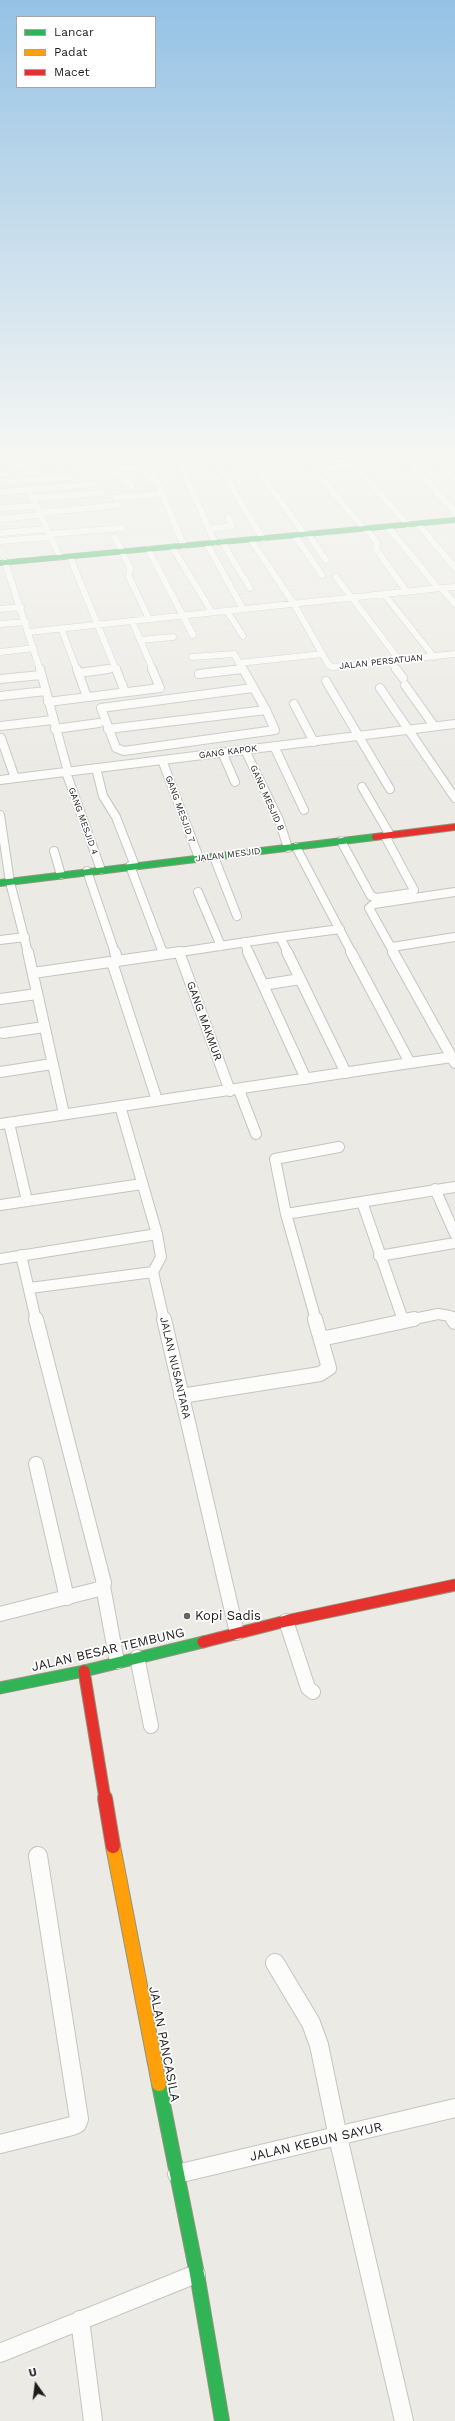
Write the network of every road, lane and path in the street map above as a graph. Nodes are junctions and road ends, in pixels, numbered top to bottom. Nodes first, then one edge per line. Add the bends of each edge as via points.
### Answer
1 (4, 566) edge
2 (74, 566) edge
3 (129, 566) edge
4 (157, 566) edge
5 (184, 566) edge
6 (225, 566) edge
7 (233, 566) edge
8 (268, 566) edge
9 (316, 566) edge
10 (388, 566) edge
11 (421, 566) edge
12 (322, 575) dead end
13 (336, 577) dead end
14 (455, 587) edge
15 (250, 588) dead end
16 (439, 588) junction
17 (407, 592) junction
18 (384, 594) junction
19 (352, 597) junction
20 (294, 604) junction
21 (455, 604) edge
22 (21, 607) junction
23 (0, 609) edge
24 (243, 609) junction
25 (227, 611) junction
26 (212, 612) junction
27 (182, 615) junction
28 (149, 619) junction
29 (132, 621) junction
30 (26, 622) junction
31 (0, 624) edge
32 (99, 624) junction
33 (61, 628) junction
34 (29, 632) junction
35 (193, 635) dead end
36 (243, 636) dead end
37 (172, 637) dead end
38 (141, 640) junction
39 (34, 648) junction
40 (322, 651) junction
41 (0, 652) edge
42 (455, 654) edge
43 (192, 656) dead end
44 (434, 657) junction
45 (400, 661) junction
46 (391, 662) junction
47 (239, 663) junction
48 (117, 668) junction
49 (79, 673) junction
50 (199, 674) dead end
51 (41, 675) junction
52 (0, 679) edge
53 (326, 681) dead end
54 (253, 688) junction
55 (380, 688) dead end
56 (46, 691) junction
57 (125, 692) junction
58 (0, 696) edge
59 (87, 697) junction
60 (48, 702) junction
61 (294, 704) dead end
62 (266, 710) junction
63 (53, 720) junction
64 (99, 723) dead end
65 (455, 724) edge
66 (0, 726) edge
67 (434, 726) junction
68 (55, 729) junction
69 (108, 729) junction
70 (409, 730) junction
71 (358, 736) junction
72 (1, 738) edge
73 (314, 742) junction
74 (274, 746) junction
75 (245, 750) junction
76 (222, 752) junction
77 (162, 760) junction
78 (96, 768) junction
79 (67, 772) junction
80 (15, 778) junction
81 (0, 780) edge
82 (235, 782) dead end
83 (362, 787) dead end
84 (390, 789) dead end
85 (455, 798) edge
86 (304, 810) dead end
87 (0, 816) edge
88 (455, 827) edge
89 (388, 835) junction
90 (342, 842) junction
91 (292, 847) junction
92 (54, 851) dead end
93 (214, 857) junction
94 (198, 858) junction
95 (133, 866) junction
96 (101, 870) junction
97 (87, 871) junction
98 (61, 875) junction
99 (10, 882) junction
100 (0, 883) edge
101 (198, 892) dead end
102 (455, 892) edge
103 (237, 916) dead end
104 (340, 929) junction
105 (25, 937) junction
106 (280, 937) junction
107 (455, 937) edge
108 (0, 940) edge
109 (244, 942) junction
110 (220, 946) junction
111 (392, 947) junction
112 (179, 952) junction
113 (164, 954) junction
114 (115, 961) junction
115 (33, 973) junction
116 (300, 979) junction
117 (263, 985) junction
118 (37, 994) junction
119 (0, 999) edge
120 (44, 1028) junction
121 (3, 1033) dead end
122 (453, 1060) edge
123 (410, 1063) junction
124 (52, 1064) junction
125 (0, 1072) edge
126 (346, 1073) junction
127 (306, 1079) junction
128 (234, 1090) junction
129 (157, 1100) junction
130 (120, 1106) junction
131 (64, 1114) junction
132 (4, 1124) edge
133 (256, 1134) dead end
134 (339, 1147) dead end
135 (142, 1184) junction
136 (455, 1187) edge
137 (435, 1189) junction
138 (27, 1201) junction
139 (362, 1202) junction
140 (0, 1205) edge
141 (286, 1214) junction
142 (157, 1234) junction
143 (455, 1234) edge
144 (455, 1243) edge
145 (21, 1255) junction
146 (379, 1256) junction
147 (0, 1259) edge
148 (153, 1272) junction
149 (30, 1288) junction
150 (403, 1321) junction
151 (455, 1322) edge
152 (322, 1339) junction
153 (181, 1396) junction
154 (36, 1464) dead end
155 (455, 1585) edge
156 (102, 1586) junction
157 (67, 1598) junction
158 (0, 1614) edge
159 (286, 1621) junction
160 (237, 1632) junction
161 (137, 1657) junction
162 (117, 1662) junction
163 (84, 1671) junction
164 (0, 1688) edge
165 (313, 1692) dead end
166 (151, 1726) dead end
167 (38, 1856) dead end
168 (275, 1963) dead end
169 (455, 2108) edge
170 (338, 2137) junction
171 (0, 2144) edge
172 (177, 2174) junction
173 (197, 2274) junction
174 (80, 2320) junction
175 (0, 2353) edge
176 (93, 2421) edge
177 (222, 2421) edge
178 (404, 2421) edge

1 - 22 street, GANG MESJID 4
2 - 32 street
3 - 28 street via 129,578
4 - 27 street
5 - 26 street
6 - 24 street
7 - 15 street
8 - 20 street, JALAN PERSATUAN
9 - 12 street
10 - 17 street
11 - 16 street
13 - 19 street
14 - 16 street
16 - 17 street
16 - 21 street
17 - 18 street
18 - 19 street
18 - 44 street
19 - 20 street
19 - 45 street
20 - 24 street
20 - 40 street, JALAN PERSATUAN
22 - 23 street
22 - 30 street, GANG MESJID 4
24 - 25 street
25 - 26 street
25 - 36 street
26 - 27 street
27 - 28 street
27 - 35 street
28 - 29 street
29 - 32 street
29 - 38 street
30 - 31 street
30 - 34 street, GANG MESJID 4
32 - 33 street
32 - 48 street
33 - 34 street
33 - 49 street
34 - 39 street, GANG MESJID 4
37 - 38 street
38 - 57 street via 161,687
39 - 41 street
39 - 51 street, GANG MESJID 4
40 - 46 street, JALAN PERSATUAN via 328,664 338,668
40 - 47 street
42 - 44 street, JALAN PERSATUAN
43 - 47 street via 229,653
44 - 45 street, JALAN PERSATUAN
45 - 46 street, JALAN PERSATUAN
46 - 67 street
47 - 50 street
47 - 54 street
48 - 49 street
48 - 57 street
49 - 59 street
51 - 52 street
51 - 56 street, GANG MESJID 4
53 - 71 street
54 - 62 street
54 - 69 street via 105,707 101,710
55 - 70 street
56 - 58 street
56 - 60 street, GANG MESJID 4
57 - 59 street
59 - 60 street
60 - 63 street, GANG MESJID 4
61 - 73 street
62 - 69 street
62 - 69 street via 276,729 271,732 131,750 116,748
63 - 66 street
63 - 68 street, GANG MESJID 4
64 - 68 street
65 - 67 street, GANG KAPOK
67 - 70 street, GANG KAPOK
68 - 79 street, GANG MESJID 4
70 - 71 street, GANG KAPOK
70 - 85 street
71 - 73 street, GANG KAPOK
71 - 84 street
72 - 80 street
73 - 74 street, GANG KAPOK
74 - 75 street, GANG KAPOK
74 - 86 street
75 - 76 street, GANG KAPOK
75 - 91 street, GANG MESJID 8
76 - 77 street, GANG KAPOK
76 - 82 street
77 - 78 street, GANG KAPOK
77 - 94 street, GANG MESJID 7
78 - 79 street, GANG KAPOK
78 - 95 street via 103,796 116,817
79 - 80 street, GANG KAPOK
79 - 96 street, GANG MESJID 4
80 - 81 street, GANG KAPOK
83 - 89 street
87 - 99 street
88 - 89 main road, JALAN MESJID
89 - 90 main road, JALAN MESJID
89 - 90 street via 414,890 411,893 377,898 371,896
90 - 91 main road, JALAN MESJID
91 - 93 main road, JALAN MESJID
91 - 104 street, GANG MESJID 8
92 - 98 street
93 - 94 main road, JALAN MESJID
93 - 103 street
94 - 95 main road, JALAN MESJID
95 - 96 main road, JALAN MESJID
95 - 113 street
96 - 97 main road, JALAN MESJID
97 - 98 main road, JALAN MESJID
97 - 114 street
98 - 99 main road, JALAN MESJID
99 - 100 main road, JALAN MESJID
99 - 105 street
101 - 110 street
102 - 111 street via 371,905 369,910
104 - 106 street
104 - 123 street, GANG MESJID 8
105 - 108 street
105 - 115 street
106 - 109 street
106 - 116 street
107 - 111 street
109 - 110 street
109 - 117 street
110 - 112 street
111 - 122 street
112 - 113 street
112 - 128 street, GANG MAKMUR
113 - 114 street
114 - 115 street
114 - 129 street
115 - 118 street
116 - 117 street
116 - 126 street
117 - 127 street
118 - 119 street
118 - 120 street
120 - 121 street
120 - 124 street
122 - 123 street
123 - 126 street
124 - 125 street
124 - 131 street
126 - 127 street
127 - 128 street
128 - 129 street
128 - 133 street, GANG MAKMUR
129 - 130 street
130 - 131 street
130 - 135 street
131 - 132 street
132 - 138 street
134 - 141 street via 275,1160
135 - 138 street
135 - 142 street
136 - 137 street
137 - 139 street
137 - 143 street
138 - 140 street
139 - 141 street
139 - 146 street
141 - 152 street
142 - 145 street
142 - 148 street via 161,1257
144 - 146 street
145 - 147 street
145 - 149 street
146 - 150 street
148 - 149 street
148 - 153 street, JALAN NUSANTARA
149 - 156 street via 38,1333 104,1579
150 - 151 street via 438,1314 450,1316
150 - 152 street
152 - 153 street via 329,1368 324,1373
153 - 160 street, JALAN NUSANTARA
154 - 157 street
155 - 159 main road, JALAN BESAR TEMBUNG
156 - 157 street via 99,1590
156 - 162 street
157 - 158 street
159 - 160 main road, JALAN BESAR TEMBUNG
159 - 165 street via 308,1688
160 - 161 main road, JALAN BESAR TEMBUNG
161 - 162 main road, JALAN BESAR TEMBUNG
161 - 166 street
162 - 163 main road, JALAN BESAR TEMBUNG
163 - 164 main road, JALAN BESAR TEMBUNG
163 - 172 main road, JALAN PANCASILA via 120,1888
167 - 171 street via 79,2119 77,2124 72,2126
168 - 170 street via 311,2023 319,2045
169 - 170 street, JALAN KEBUN SAYUR
170 - 172 street, JALAN KEBUN SAYUR
170 - 178 street
172 - 173 main road, JALAN PANCASILA
173 - 174 street
173 - 177 main road, JALAN PANCASILA
174 - 175 street
174 - 176 street

